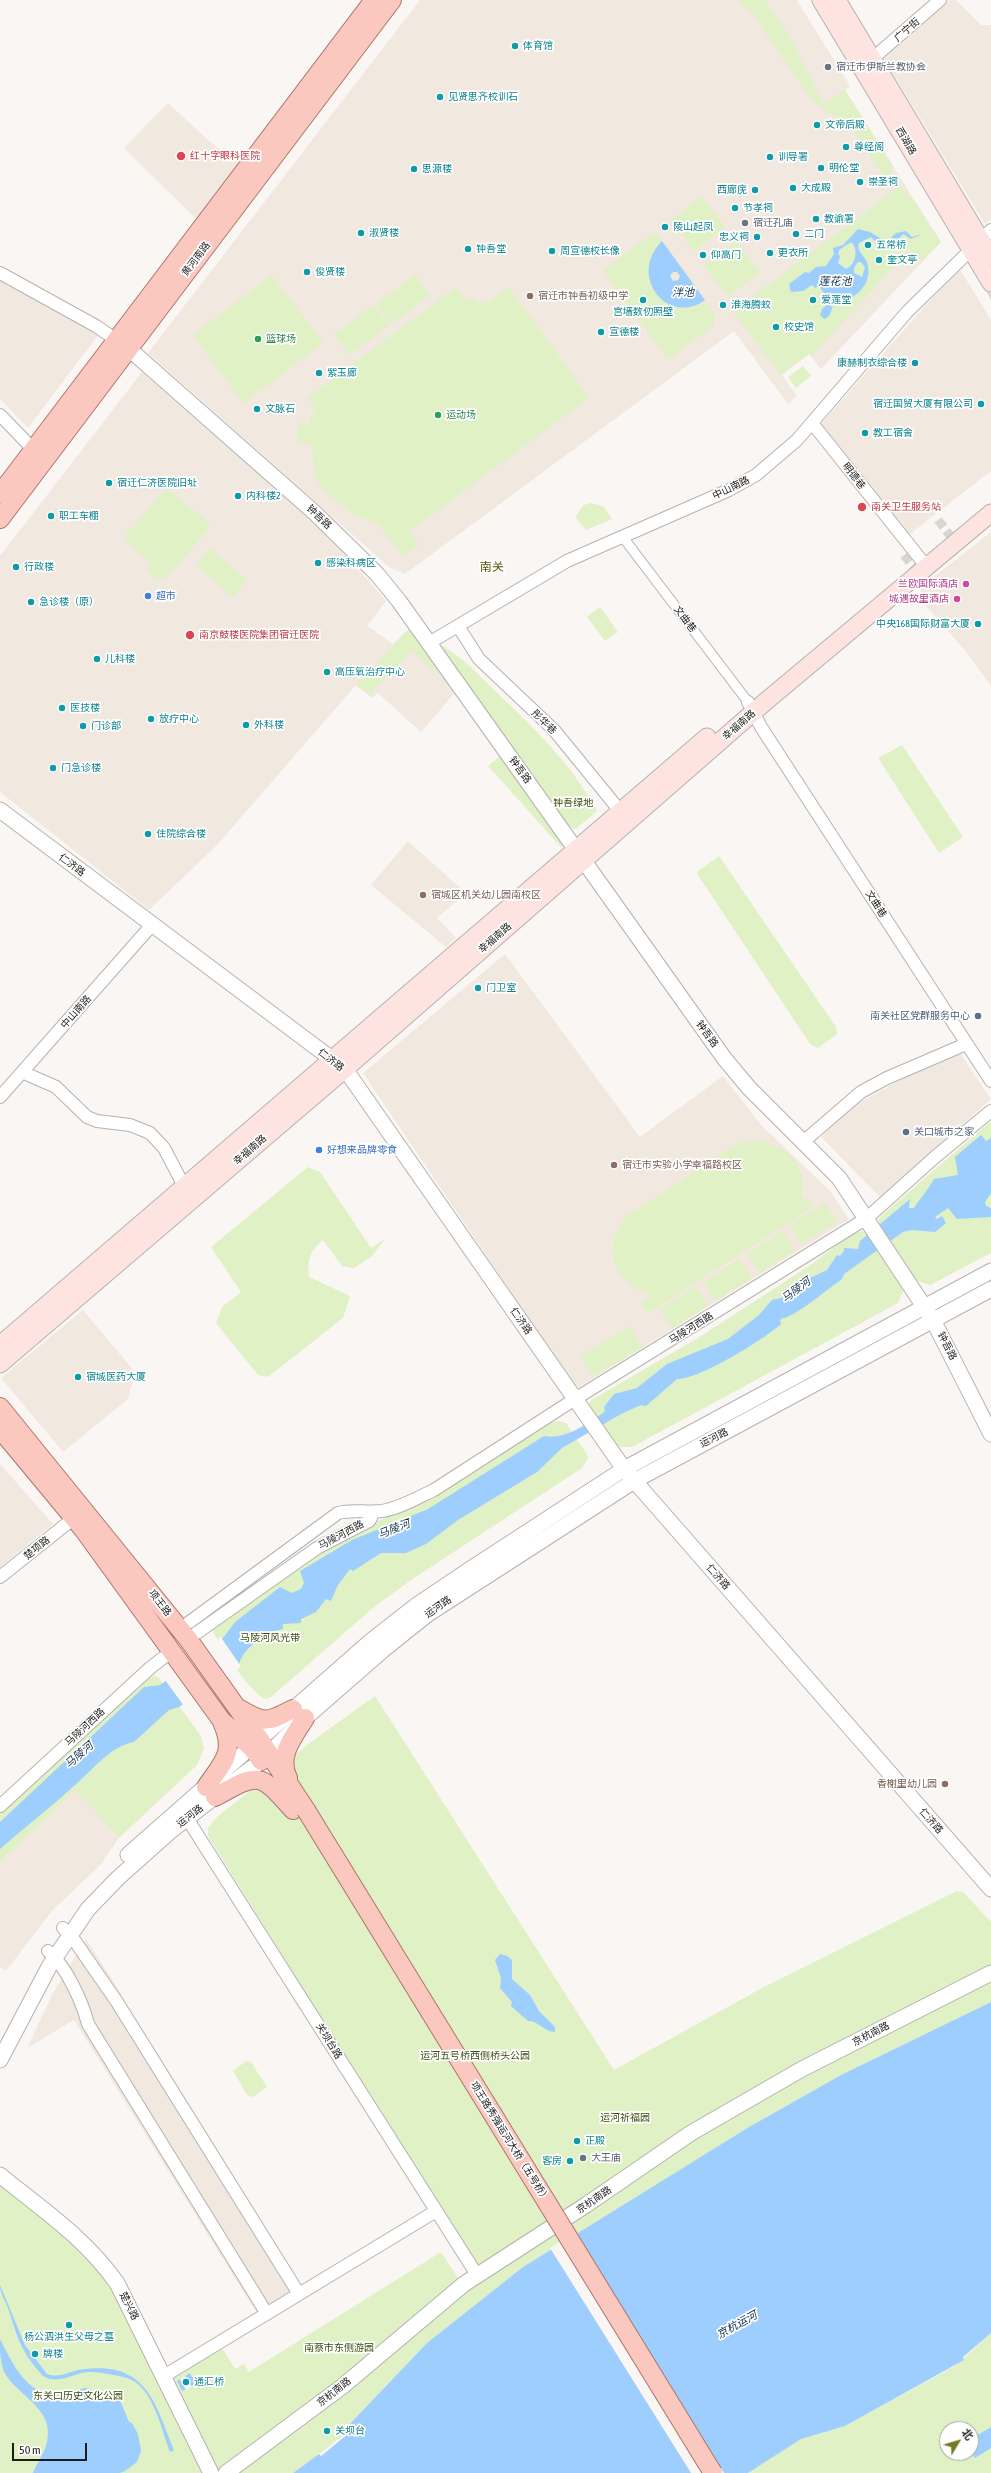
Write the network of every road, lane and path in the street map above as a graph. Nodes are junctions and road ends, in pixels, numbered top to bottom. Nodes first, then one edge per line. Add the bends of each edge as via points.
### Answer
1 (374, 0) edge
2 (392, 0) edge
3 (821, 0) edge
4 (837, 0) edge
5 (940, 0) edge
6 (872, 59) junction
7 (981, 240) edge
8 (991, 257) edge
9 (0, 273) edge
10 (991, 283) edge
11 (122, 344) junction
12 (0, 415) edge
13 (812, 423) junction
14 (33, 449) junction
15 (0, 494) edge
16 (991, 500) edge
17 (991, 513) edge
18 (0, 519) edge
19 (622, 536) junction
20 (923, 562) junction
21 (458, 626) junction
22 (429, 643) junction
23 (754, 713) junction
24 (0, 810) edge
25 (624, 816) junction
26 (580, 853) junction
27 (151, 926) junction
28 (966, 1044) junction
29 (331, 1059) junction
30 (345, 1070) junction
31 (22, 1072) junction
32 (991, 1081) edge
33 (0, 1097) edge
34 (991, 1111) edge
35 (803, 1142) junction
36 (184, 1186) junction
37 (870, 1222) junction
38 (991, 1272) edge
39 (991, 1289) edge
40 (925, 1306) junction
41 (933, 1320) junction
42 (0, 1345) edge
43 (0, 1364) edge
44 (575, 1399) junction
45 (0, 1407) edge
46 (0, 1429) edge
47 (991, 1434) edge
48 (624, 1469) junction
49 (634, 1481) junction
50 (369, 1512) junction
51 (74, 1518) junction
52 (0, 1577) edge
53 (184, 1634) junction
54 (172, 1651) junction
55 (234, 1705) junction
56 (299, 1714) junction
57 (222, 1721) junction
58 (261, 1750) junction
59 (210, 1792) junction
60 (0, 1806) edge
61 (300, 1810) junction
62 (184, 1813) junction
63 (991, 1889) edge
64 (66, 1931) junction
65 (51, 1954) junction
66 (991, 1973) edge
67 (0, 2040) edge
68 (0, 2060) edge
69 (0, 2175) edge
70 (436, 2211) junction
71 (477, 2275) junction
72 (300, 2294) junction
73 (267, 2314) junction
74 (164, 2376) junction
75 (211, 2473) edge
76 (226, 2473) edge
77 (699, 2473) edge
78 (713, 2473) edge

1 - 11 main road, 黄河南路
2 - 11 main road, 黄河南路
3 - 7 main road, 西湖路
4 - 6 main road, 西湖路
5 - 6 street, 广宁街
6 - 7 main road, 西湖路
7 - 8 main road, 西湖路
7 - 10 main road, 西湖路
7 - 13 street, 中山南路 via 906,312
9 - 11 street via 96,326
11 - 14 main road, 黄河南路
11 - 18 main road, 黄河南路
11 - 22 street, 钟吾路 via 348,545 395,596
12 - 14 street
13 - 19 street, 中山南路 via 768,466 744,483
13 - 20 street, 明德巷
14 - 15 main road, 黄河南路
16 - 20 main road, 幸福南路
17 - 20 main road, 幸福南路
19 - 21 street, 中山南路 via 567,561
19 - 23 street, 文曲巷
20 - 23 main road, 幸福南路
21 - 22 street, 中山南路
21 - 25 street, 彤华巷 via 484,664 554,730
22 - 26 street, 钟吾路
23 - 25 main road, 幸福南路
23 - 28 street, 文曲巷
24 - 27 street, 仁济路
25 - 26 main road, 幸福南路
26 - 29 main road, 幸福南路
26 - 30 main road, 幸福南路
26 - 35 street, 钟吾路 via 724,1058 749,1088
27 - 29 street, 仁济路
27 - 31 street, 中山南路
28 - 32 street, 文曲巷
28 - 35 street via 866,1089
29 - 30 street, 仁济路
29 - 36 main road, 幸福南路
30 - 43 main road, 幸福南路
30 - 44 street, 仁济路
31 - 33 street, 中山南路
31 - 36 street via 56,1087 87,1117 97,1121 130,1125 150,1132 164,1148
34 - 37 street, 马陵河西路 via 935,1157
35 - 37 street, 钟吾路 via 832,1169
36 - 42 main road, 幸福南路
37 - 40 street, 钟吾路
37 - 44 street, 马陵河西路
38 - 40 street, 运河路
39 - 41 street, 运河路
40 - 41 street, 钟吾路
40 - 48 street, 运河路
41 - 47 street, 钟吾路
41 - 49 street, 运河路
44 - 48 street, 仁济路
44 - 50 street, 马陵河西路 via 434,1490 394,1508
45 - 53 main road, 项王路
46 - 51 main road, 项王路
48 - 49 street, 仁济路
48 - 56 street, 运河路 via 417,1605 371,1641
49 - 56 street, 运河路 via 428,1614
49 - 63 street, 仁济路
50 - 53 street, 马陵河西路 via 369,1521 317,1548
50 - 53 street, 马陵河西路 via 338,1513
51 - 52 street, 楚项路
51 - 54 main road, 项王路
53 - 55 main road, 项王路
54 - 57 main road, 项王路
54 - 60 street, 马陵河西路 via 150,1668
55 - 56 main road via 258,1720 267,1721
55 - 58 main road, 项王路
56 - 58 street, 运河路
56 - 61 main road via 283,1760
57 - 58 main road, 项王路
57 - 59 main road via 229,1737 228,1752
58 - 59 street, 运河路
58 - 61 main road, 项王路
59 - 61 main road via 246,1779 257,1778 273,1787
59 - 62 street, 运河路
61 - 77 main road, 项王路秀强运河大桥（五号桥）
61 - 78 main road, 项王路秀强运河大桥（五号桥）, bridge
62 - 64 street, 运河路 via 95,1888
62 - 70 street, 关坝台路
64 - 65 street, 运河路
64 - 72 street via 118,2002
65 - 67 street, 运河路 via 34,1973
65 - 68 street, 运河路
65 - 73 street via 82,2003 88,2024
66 - 71 street, 京杭南路 via 802,2069 743,2102 691,2133
69 - 74 street, 楚兴路 via 71,2230 97,2257 123,2292
70 - 71 street, 关坝台路
70 - 72 street
71 - 76 street, 京杭南路 via 343,2386
72 - 73 street
73 - 74 street
74 - 75 street, 楚兴路

